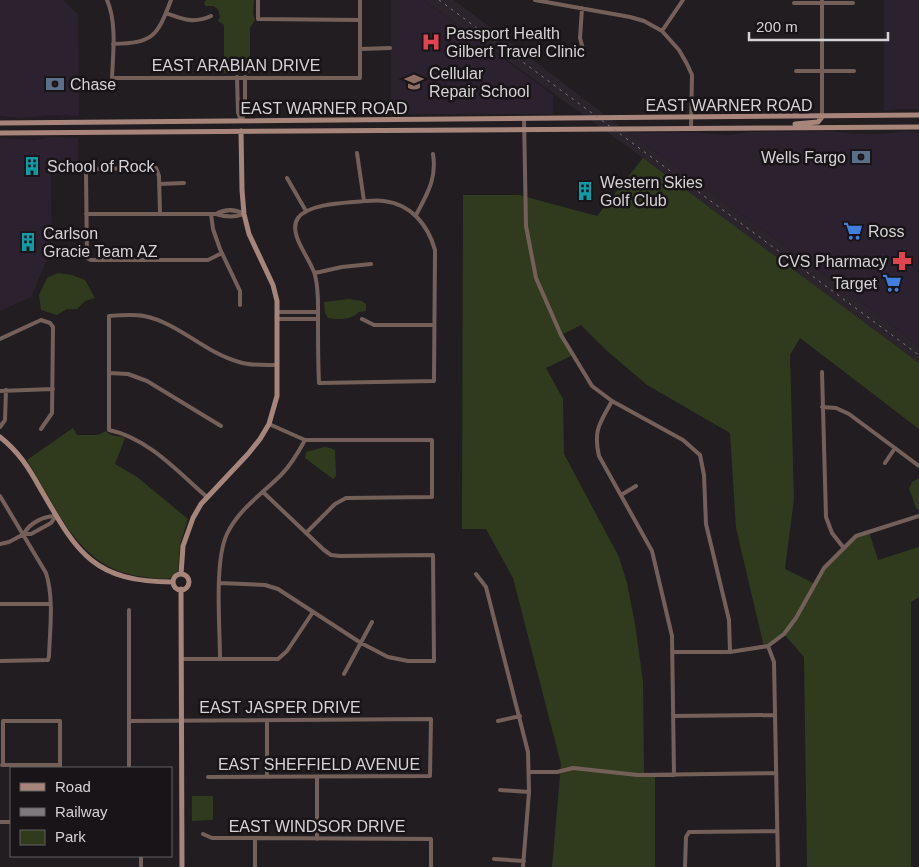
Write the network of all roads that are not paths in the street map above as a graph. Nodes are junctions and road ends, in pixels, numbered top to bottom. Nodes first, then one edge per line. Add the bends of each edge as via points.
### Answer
1 (107, 0) edge
2 (171, 0) edge
3 (258, 0) edge
4 (360, 0) edge
5 (535, 0) edge
6 (683, 0) edge
7 (823, 2) edge
8 (794, 3) dead end
9 (853, 3) dead end
10 (582, 8) junction
11 (166, 13) junction
12 (211, 16) dead end
13 (359, 20) junction
14 (662, 30) junction
15 (113, 44) junction
16 (390, 48) dead end
17 (360, 49) junction
18 (584, 53) dead end
19 (822, 70) junction
20 (796, 71) dead end
21 (854, 71) dead end
22 (237, 77) junction
23 (245, 77) junction
24 (919, 115) edge
25 (891, 116) junction
26 (691, 117) junction
27 (739, 117) junction
28 (822, 117) junction
29 (524, 118) junction
30 (241, 121) junction
31 (0, 123) edge
32 (44, 123) junction
33 (782, 127) junction
34 (892, 127) junction
35 (919, 127) edge
36 (691, 128) junction
37 (739, 128) junction
38 (524, 129) junction
39 (242, 131) junction
40 (0, 133) edge
41 (44, 133) junction
42 (357, 153) dead end
43 (433, 154) dead end
44 (287, 178) dead end
45 (184, 183) dead end
46 (159, 184) junction
47 (364, 201) junction
48 (306, 211) junction
49 (86, 214) junction
50 (160, 214) junction
51 (214, 214) junction
52 (244, 214) junction
53 (416, 215) junction
54 (222, 253) junction
55 (371, 264) dead end
56 (315, 273) junction
57 (240, 305) dead end
58 (278, 312) junction
59 (318, 312) junction
60 (278, 319) junction
61 (318, 319) junction
62 (362, 319) dead end
63 (434, 325) junction
64 (0, 339) edge
65 (277, 365) junction
66 (822, 372) dead end
67 (109, 373) junction
68 (53, 389) junction
69 (6, 390) junction
70 (0, 391) edge
71 (612, 401) junction
72 (822, 407) junction
73 (2, 415) edge
74 (269, 424) junction
75 (221, 426) dead end
76 (0, 427) edge
77 (41, 429) dead end
78 (0, 437) edge
79 (305, 440) junction
80 (895, 448) junction
81 (885, 463) dead end
82 (919, 466) edge
83 (636, 486) dead end
84 (263, 492) junction
85 (621, 495) junction
86 (0, 496) edge
87 (207, 497) junction
88 (56, 516) junction
89 (919, 516) edge
90 (306, 533) junction
91 (24, 534) junction
92 (0, 544) edge
93 (843, 547) junction
94 (181, 574) junction
95 (476, 574) dead end
96 (173, 582) junction
97 (219, 583) junction
98 (181, 589) junction
99 (0, 604) edge
100 (50, 604) junction
101 (129, 610) dead end
102 (313, 612) junction
103 (372, 622) dead end
104 (361, 643) junction
105 (768, 646) junction
106 (673, 652) junction
107 (730, 652) junction
108 (182, 659) junction
109 (220, 659) junction
110 (0, 661) edge
111 (344, 674) dead end
112 (775, 715) junction
113 (520, 716) junction
114 (674, 716) junction
115 (182, 720) junction
116 (129, 721) junction
117 (267, 721) junction
118 (498, 721) dead end
119 (1, 765) edge
120 (129, 766) dead end
121 (60, 767) edge
122 (529, 772) junction
123 (776, 773) junction
124 (674, 775) junction
125 (430, 776) joint
126 (208, 777) dead end
127 (267, 777) junction
128 (317, 777) junction
129 (500, 790) dead end
130 (528, 792) junction
131 (778, 832) junction
132 (203, 834) dead end
133 (255, 838) junction
134 (317, 838) junction
135 (494, 859) dead end
136 (524, 861) junction
137 (182, 867) edge
138 (255, 867) edge
139 (431, 867) edge
140 (523, 867) edge
141 (685, 867) edge
142 (778, 867) edge

1 - 15 street via 112,14
2 - 11 street
3 - 13 street via 258,20
4 - 13 street
5 - 10 street
6 - 14 street
7 - 8 street
7 - 9 street
7 - 19 street
10 - 14 street via 634,18
10 - 18 street via 580,38
11 - 12 street via 200,21
11 - 15 street via 157,32 149,38 134,44
13 - 17 street
14 - 26 street via 680,50 692,75
15 - 22 street, EAST ARABIAN DRIVE via 112,78
16 - 17 street
17 - 23 street, EAST ARABIAN DRIVE via 360,78
19 - 20 street
19 - 21 street
19 - 28 street
22 - 23 street, EAST ARABIAN DRIVE
22 - 30 street
23 - 30 street via 245,112
24 - 25 main road, EAST WARNER ROAD
25 - 28 main road, EAST WARNER ROAD
25 - 34 main road
26 - 27 main road, EAST WARNER ROAD
26 - 29 main road, EAST WARNER ROAD
26 - 36 street
27 - 28 main road, EAST WARNER ROAD
27 - 37 main road
28 - 33 main road via 818,122
29 - 30 main road, EAST WARNER ROAD
29 - 38 street
30 - 32 main road, EAST WARNER ROAD
30 - 39 street
31 - 32 main road, EAST WARNER ROAD
32 - 41 main road
33 - 34 main road, EAST WARNER ROAD
33 - 37 main road, EAST WARNER ROAD
34 - 35 main road, EAST WARNER ROAD
36 - 37 main road, EAST WARNER ROAD
36 - 38 main road, EAST WARNER ROAD
38 - 39 main road, EAST WARNER ROAD
38 - 71 street via 526,226 536,278 561,335 587,378 592,386
39 - 41 main road, EAST WARNER ROAD
39 - 52 main road
40 - 41 main road, EAST WARNER ROAD
42 - 47 street
43 - 53 street via 435,168 430,190
44 - 48 street
45 - 46 street
46 - 49 street via 156,168 90,169 86,172
46 - 50 street
47 - 48 street
47 - 53 street via 384,201 406,207
48 - 56 street via 297,219 296,230 298,241
49 - 50 street
49 - 54 street via 87,258 91,260 208,260
50 - 51 street
51 - 52 street via 224,217
51 - 54 street via 213,228
52 - 58 main road via 249,234 273,285
53 - 63 street via 428,231 435,250
54 - 57 street via 240,291
55 - 56 street
56 - 59 street
58 - 59 street
58 - 60 main road
59 - 61 street
60 - 61 street
60 - 65 main road
61 - 63 street via 319,383 434,381
62 - 63 street via 374,325
64 - 68 street via 41,320 53,327
65 - 67 street via 240,363 223,357 173,328 145,316 128,315 109,316
65 - 74 main road via 277,396
66 - 72 street
67 - 75 street via 128,374 147,381
67 - 87 street via 109,430 127,435 148,448
68 - 69 street
68 - 77 street via 52,413
69 - 70 street
69 - 73 street
71 - 85 street via 597,428 596,442 599,456
71 - 107 street via 683,440 700,455 706,524 729,620
72 - 80 street via 836,408 849,414
72 - 93 street via 826,518
73 - 76 street via 5,420
74 - 79 street
74 - 87 main road via 256,446
78 - 88 main road via 24,461
79 - 84 street via 293,461
79 - 90 street via 432,440 432,497 346,498 335,504
80 - 81 street
80 - 82 street
83 - 85 street
84 - 90 street
84 - 97 street via 227,533 221,552
85 - 106 street via 652,551
86 - 91 street
87 - 94 main road via 187,532
88 - 91 street via 51,523 31,534
88 - 91 street via 47,516 27,527
88 - 96 main road via 81,551 104,568 133,580
89 - 93 street via 856,536
90 - 104 street via 331,555 433,555 434,661 399,660
91 - 92 street
91 - 100 street via 46,573
93 - 105 street via 824,568 784,634
94 - 96 main road via 176,575
94 - 98 main road via 188,578 189,583
95 - 113 street via 486,587
96 - 98 main road
97 - 102 street via 265,584
97 - 109 street
98 - 108 main road
99 - 100 street
100 - 110 street via 48,660
101 - 116 street
102 - 104 street
102 - 109 street via 288,651 278,659
103 - 104 street
104 - 111 street
105 - 107 street
105 - 112 street via 774,662
106 - 107 street
106 - 114 street
108 - 109 street
108 - 115 main road
112 - 114 street
112 - 123 street
113 - 118 street
113 - 122 street
114 - 124 street
115 - 116 street, EAST JASPER DRIVE
115 - 117 street, EAST JASPER DRIVE
115 - 137 main road
116 - 120 street
117 - 125 street, EAST JASPER DRIVE via 431,719
117 - 127 street
119 - 121 street
119 - 121 street via 2,721 60,721
122 - 124 street via 557,772 573,768 638,776
122 - 130 street
123 - 124 street
123 - 131 street
125 - 128 street, EAST SHEFFIELD AVENUE
126 - 127 street, EAST SHEFFIELD AVENUE
127 - 128 street, EAST SHEFFIELD AVENUE
128 - 134 street
129 - 130 street
130 - 136 street
131 - 141 street via 690,832 686,837
131 - 142 street
132 - 133 street, EAST WINDSOR DRIVE via 212,838
133 - 134 street, EAST WINDSOR DRIVE
133 - 138 street
134 - 139 street, EAST WINDSOR DRIVE via 431,838
135 - 136 street
136 - 140 street

